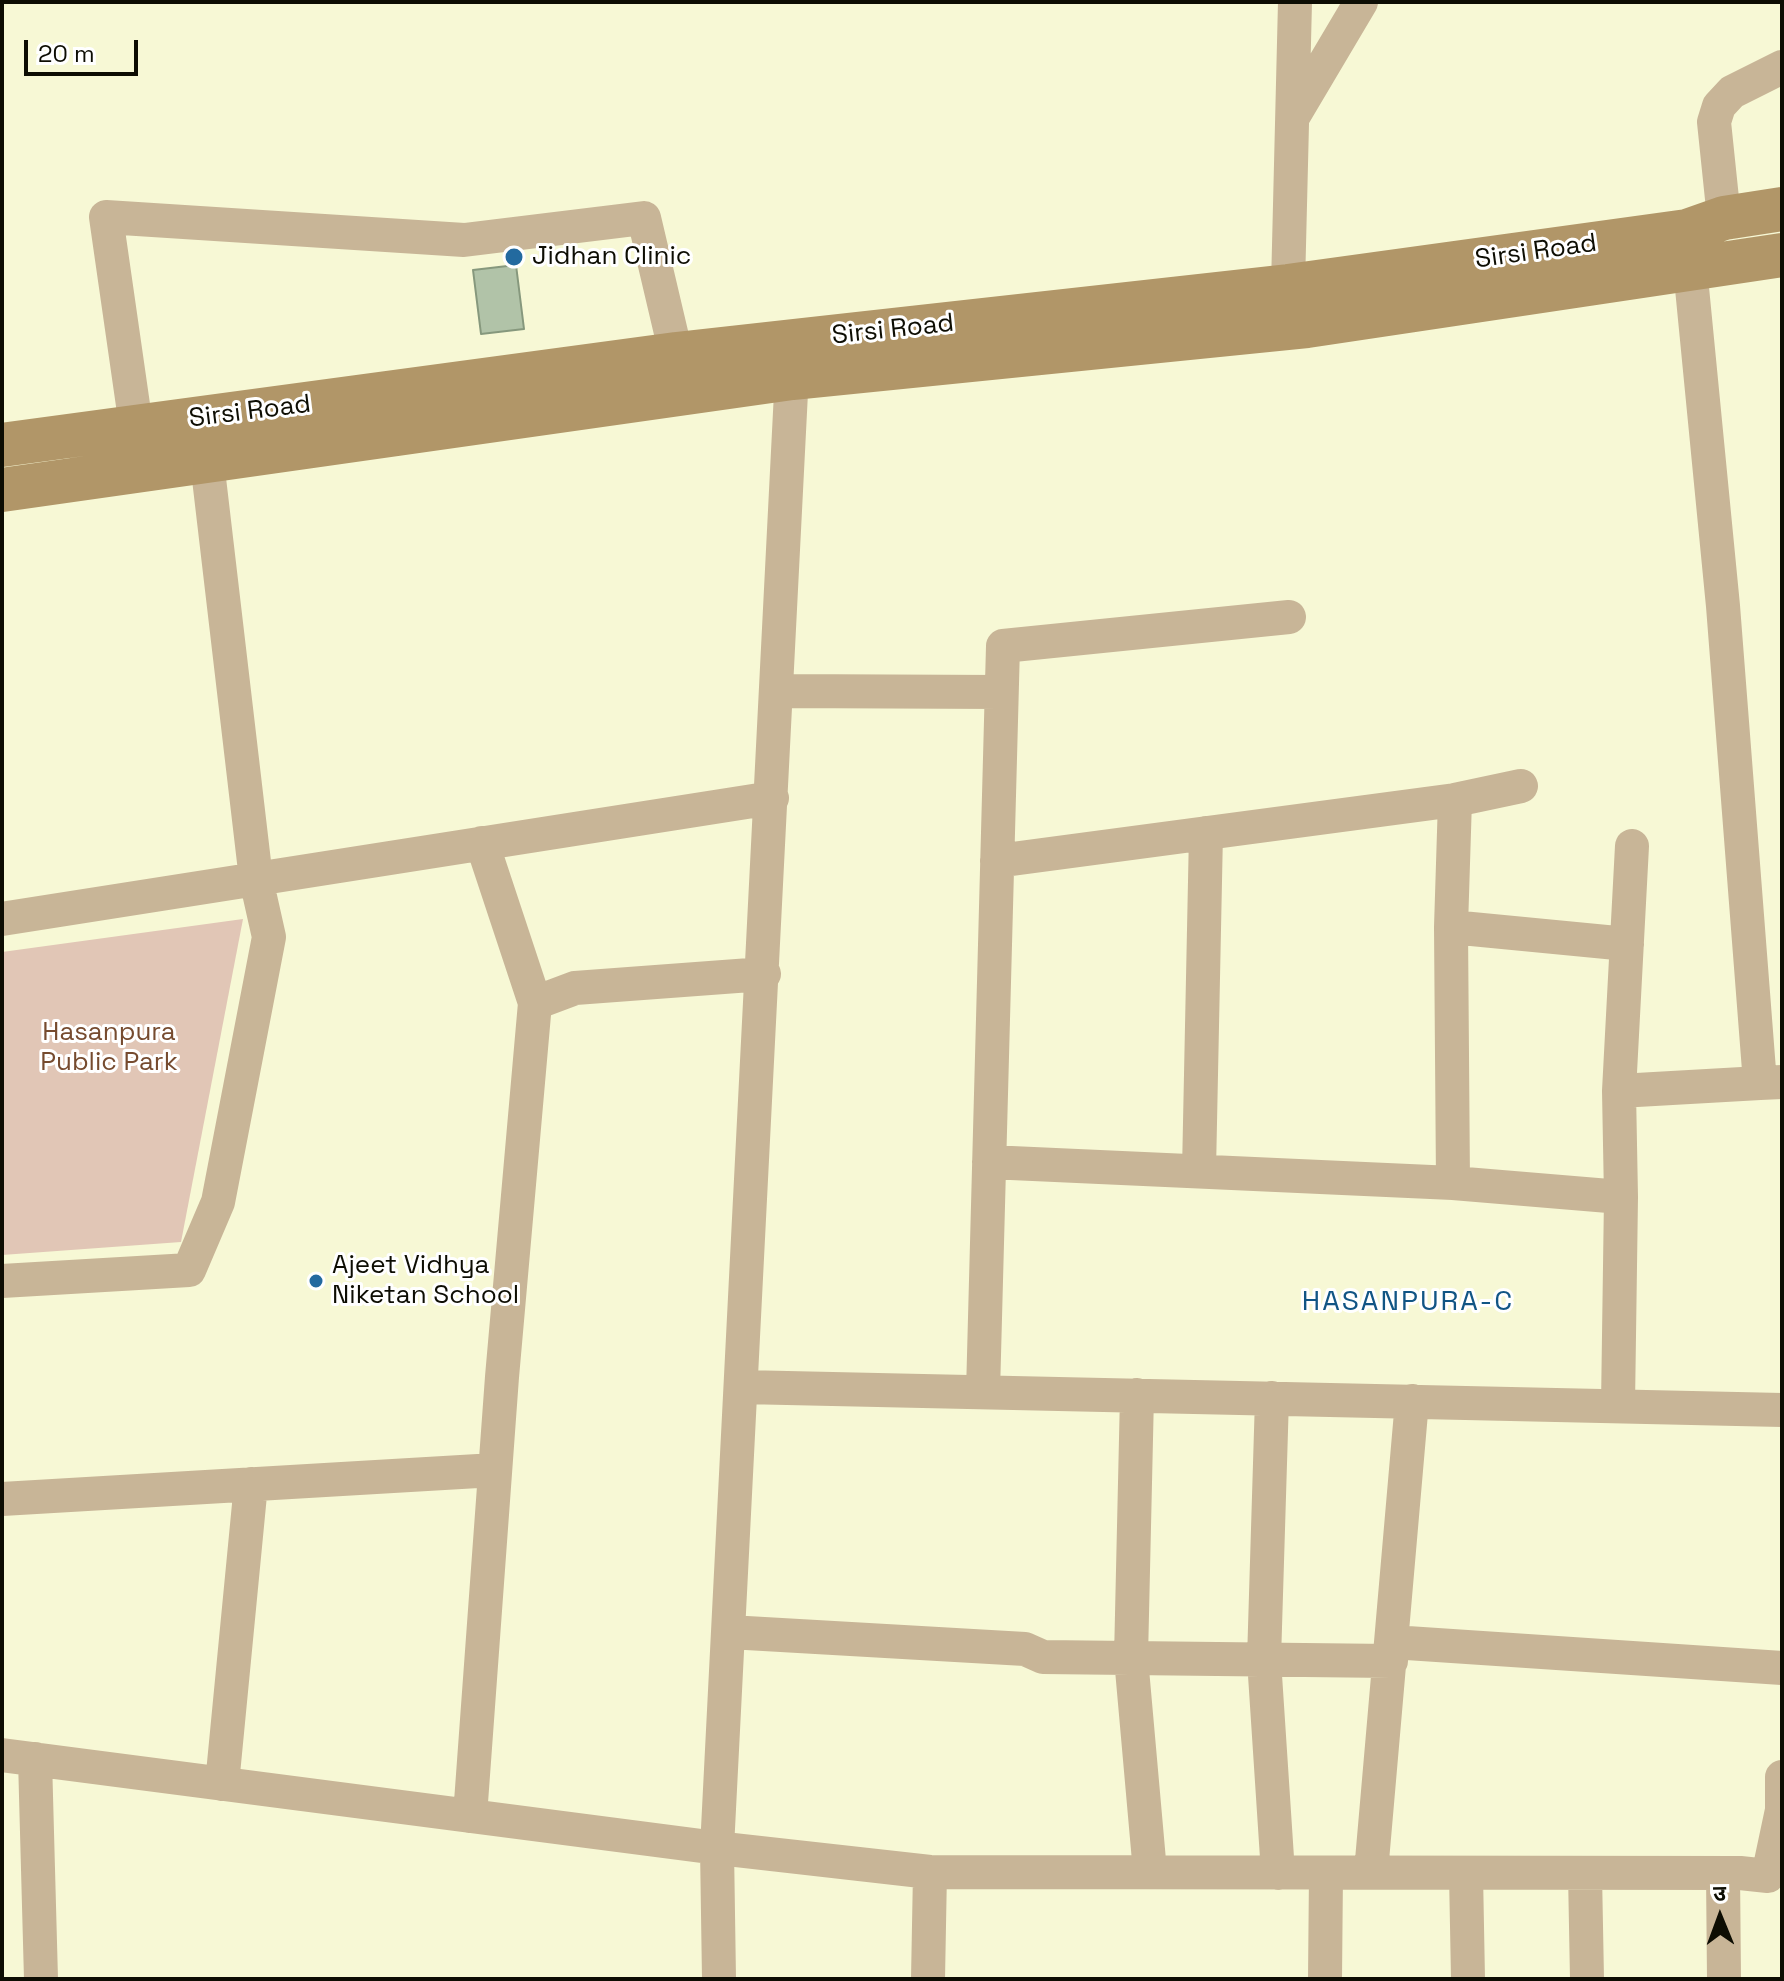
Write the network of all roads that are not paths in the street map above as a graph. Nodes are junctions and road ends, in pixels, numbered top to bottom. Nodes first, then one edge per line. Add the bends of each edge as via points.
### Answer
1 (1295, 2) edge
2 (1361, 2) edge
3 (1782, 67) edge
4 (1291, 120) junction
5 (1782, 209) edge
6 (1700, 239) junction
7 (1782, 255) edge
8 (1288, 286) junction
9 (676, 354) junction
10 (793, 359) junction
11 (136, 426) junction
12 (204, 440) junction
13 (2, 445) edge
14 (2, 490) edge
15 (1289, 617) dead end
16 (778, 691) junction
17 (1001, 692) junction
18 (1521, 786) dead end
19 (772, 798) junction
20 (1455, 800) junction
21 (1206, 833) junction
22 (482, 843) junction
23 (1632, 846) dead end
24 (997, 861) junction
25 (256, 879) junction
26 (2, 919) edge
27 (1451, 927) junction
28 (1627, 944) junction
29 (764, 974) junction
30 (535, 1003) junction
31 (1771, 1083) edge
32 (1619, 1091) junction
33 (989, 1162) junction
34 (1199, 1171) junction
35 (1453, 1183) junction
36 (1621, 1197) junction
37 (2, 1281) edge
38 (742, 1387) junction
39 (983, 1392) junction
40 (1137, 1395) junction
41 (1272, 1398) junction
42 (1412, 1401) junction
43 (1618, 1405) junction
44 (1782, 1410) edge
45 (495, 1470) junction
46 (251, 1484) junction
47 (2, 1499) edge
48 (729, 1632) junction
49 (1392, 1652) junction
50 (1131, 1658) junction
51 (1264, 1660) junction
52 (1782, 1668) edge
53 (18, 1757) edge
54 (1782, 1777) edge
55 (222, 1784) junction
56 (470, 1816) junction
57 (717, 1848) junction
58 (930, 1872) junction
59 (1150, 1872) junction
60 (1371, 1872) junction
61 (1278, 1873) junction
62 (1326, 1873) junction
63 (1466, 1873) junction
64 (1585, 1873) junction
65 (1723, 1873) junction
66 (1775, 1876) edge
67 (41, 1979) edge
68 (719, 1979) edge
69 (928, 1979) edge
70 (1325, 1979) edge
71 (1468, 1979) edge
72 (1587, 1979) edge
73 (1724, 1979) edge

1 - 4 street
2 - 4 street
3 - 6 street via 1732,92 1719,106
4 - 8 street
5 - 6 street, Sirsi Road
6 - 7 street, Sirsi Road
6 - 8 street, Sirsi Road
6 - 10 street, Sirsi Road via 1307,326
6 - 31 street via 1723,606
8 - 10 street, Sirsi Road
9 - 10 street, Sirsi Road
9 - 11 street via 644,218 464,240 106,217
9 - 12 street, Sirsi Road
10 - 12 street, Sirsi Road
10 - 16 street
11 - 12 street, Sirsi Road
11 - 13 street, Sirsi Road
12 - 14 street, Sirsi Road
12 - 25 street
15 - 17 street via 1003,646
16 - 17 street
16 - 19 street
17 - 24 street
18 - 20 street
19 - 22 street
19 - 29 street
20 - 21 street
20 - 27 street
21 - 24 street
21 - 34 street
22 - 25 street
22 - 30 street
23 - 28 street
24 - 33 street
25 - 26 street
25 - 37 street via 269,937 218,1202 189,1270
27 - 28 street
27 - 35 street
28 - 32 street
29 - 30 street via 575,988
29 - 38 street
30 - 45 street
31 - 32 street
32 - 36 street
33 - 34 street
33 - 39 street
34 - 35 street
35 - 36 street
36 - 43 street
38 - 39 street
38 - 48 street
39 - 40 street
40 - 41 street
40 - 50 street
41 - 42 street
41 - 51 street
42 - 43 street
42 - 49 street
43 - 44 street
45 - 46 street
45 - 56 street
46 - 47 street
46 - 55 street
48 - 50 street via 1025,1649 1043,1657
48 - 57 street
49 - 51 street
49 - 52 street
49 - 60 street
50 - 51 street
50 - 59 street
51 - 61 street
53 - 55 street
53 - 67 street
54 - 66 street
55 - 56 street
56 - 57 street
57 - 58 street
57 - 68 street
58 - 59 street
58 - 69 street
59 - 61 street
60 - 62 street
60 - 63 street
61 - 62 street
62 - 70 street
63 - 64 street
63 - 71 street
64 - 65 street
64 - 72 street
65 - 66 street
65 - 73 street

